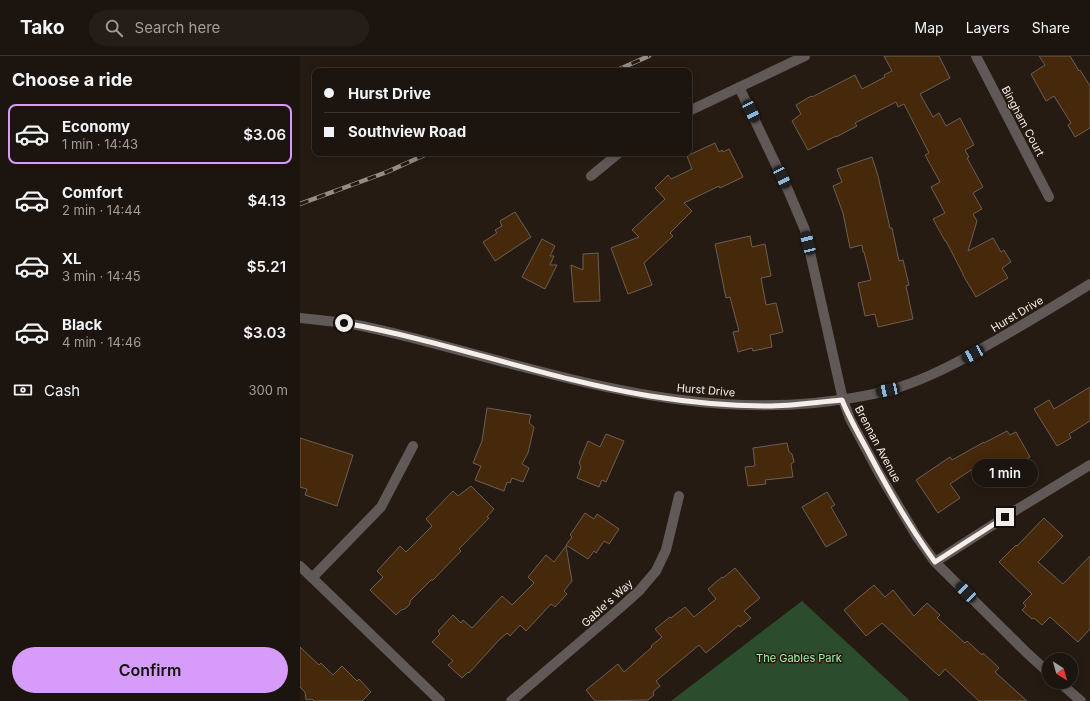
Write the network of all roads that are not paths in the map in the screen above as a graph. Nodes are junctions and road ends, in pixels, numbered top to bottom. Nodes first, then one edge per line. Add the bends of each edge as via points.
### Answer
1 (805, 56) edge
2 (976, 56) edge
3 (739, 87) junction
4 (692, 110) edge
5 (614, 156) edge
6 (591, 176) dead end
7 (1049, 197) dead end
8 (1090, 284) edge
9 (300, 318) edge
10 (842, 400) junction
11 (413, 446) dead end
12 (1090, 465) edge
13 (679, 496) dead end
14 (935, 562) junction
15 (300, 566) edge
16 (312, 578) junction
17 (1042, 667) edge
18 (1067, 689) edge
19 (440, 701) edge
20 (511, 701) edge
21 (1081, 701) edge

1 - 3 street
2 - 7 street, Bingham Court
3 - 4 street
3 - 10 street, Brennan Avenue via 805,230
5 - 6 street
8 - 10 street, Hurst Drive via 998,339 932,374 888,390
9 - 10 street, Hurst Drive via 379,330 607,388 650,396 767,406
10 - 14 street, Brennan Avenue via 880,475
11 - 16 street via 381,506
12 - 14 street
13 - 20 street, Gable's Way via 666,550 656,571 639,591
14 - 17 street, Brennan Avenue
15 - 16 street
16 - 19 street
18 - 21 street

